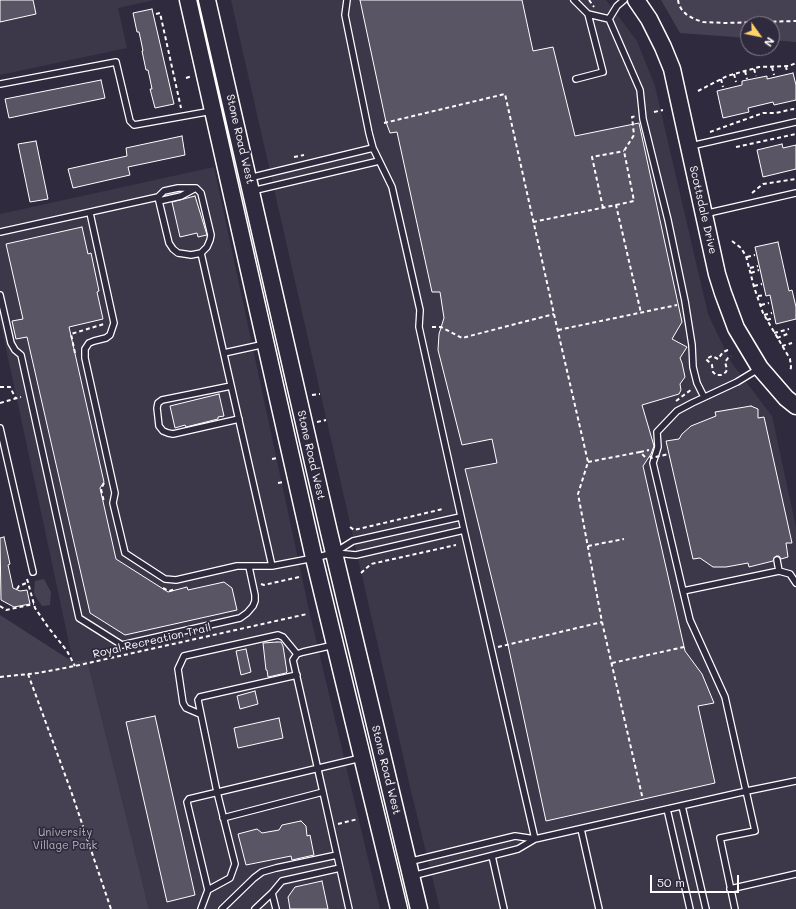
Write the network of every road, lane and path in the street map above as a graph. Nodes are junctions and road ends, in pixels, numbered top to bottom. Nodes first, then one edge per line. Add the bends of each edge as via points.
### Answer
1 (188, 0) edge
2 (207, 0) edge
3 (347, 0) edge
4 (574, 0) edge
5 (624, 0) edge
6 (636, 0) edge
7 (678, 0) edge
8 (156, 14) dead end
9 (588, 14) junction
10 (609, 18) junction
11 (796, 21) edge
12 (157, 22) dead end
13 (162, 22) junction
14 (164, 29) junction
15 (160, 30) dead end
16 (166, 41) junction
17 (162, 42) dead end
18 (168, 49) junction
19 (164, 50) dead end
20 (170, 59) junction
21 (167, 60) dead end
22 (796, 63) edge
23 (786, 66) junction
24 (772, 67) junction
25 (168, 68) dead end
26 (172, 68) junction
27 (754, 68) junction
28 (745, 71) junction
29 (787, 72) dead end
30 (734, 74) junction
31 (774, 75) dead end
32 (756, 76) dead end
33 (576, 79) dead end
34 (721, 79) junction
35 (747, 79) dead end
36 (175, 80) junction
37 (171, 81) dead end
38 (736, 82) dead end
39 (0, 84) edge
40 (723, 87) dead end
41 (177, 88) junction
42 (173, 90) dead end
43 (698, 92) dead end
44 (179, 99) junction
45 (176, 100) dead end
46 (232, 107) junction
47 (663, 110) dead end
48 (796, 110) edge
49 (212, 111) junction
50 (654, 112) dead end
51 (639, 116) dead end
52 (183, 117) junction
53 (796, 122) edge
54 (384, 123) dead end
55 (707, 133) dead end
56 (796, 134) edge
57 (689, 147) junction
58 (736, 147) dead end
59 (372, 148) junction
60 (624, 151) junction
61 (379, 161) junction
62 (227, 174) junction
63 (796, 179) edge
64 (250, 184) junction
65 (747, 194) dead end
66 (796, 194) edge
67 (158, 199) junction
68 (616, 205) junction
69 (603, 208) junction
70 (90, 213) junction
71 (704, 214) junction
72 (534, 222) junction
73 (0, 232) edge
74 (732, 242) dead end
75 (200, 253) junction
76 (755, 255) dead end
77 (747, 257) junction
78 (758, 266) dead end
79 (750, 268) junction
80 (760, 270) dead end
81 (751, 273) junction
82 (762, 284) dead end
83 (754, 286) junction
84 (0, 294) edge
85 (764, 294) dead end
86 (757, 296) junction
87 (685, 302) junction
88 (769, 303) dead end
89 (760, 305) junction
90 (641, 313) junction
91 (772, 313) dead end
92 (554, 314) junction
93 (764, 315) junction
94 (773, 318) dead end
95 (106, 320) dead end
96 (767, 320) junction
97 (432, 327) dead end
98 (789, 329) dead end
99 (557, 330) junction
100 (774, 333) junction
101 (790, 334) dead end
102 (777, 338) junction
103 (792, 343) dead end
104 (266, 344) junction
105 (782, 346) junction
106 (728, 350) dead end
107 (224, 353) junction
108 (731, 356) dead end
109 (76, 357) dead end
110 (288, 359) junction
111 (760, 368) junction
112 (790, 372) dead end
113 (231, 386) junction
114 (0, 387) edge
115 (320, 394) dead end
116 (306, 396) dead end
117 (704, 397) junction
118 (0, 403) edge
119 (796, 406) edge
120 (239, 419) junction
121 (0, 428) edge
122 (669, 454) dead end
123 (650, 456) dead end
124 (588, 462) junction
125 (653, 463) junction
126 (105, 482) dead end
127 (105, 504) dead end
128 (443, 509) dead end
129 (460, 517) junction
130 (350, 527) dead end
131 (464, 530) junction
132 (624, 538) dead end
133 (456, 545) dead end
134 (588, 546) junction
135 (334, 553) junction
136 (314, 558) junction
137 (777, 560) dead end
138 (272, 566) junction
139 (249, 567) junction
140 (779, 571) junction
141 (33, 572) joint
142 (361, 573) dead end
143 (299, 577) dead end
144 (252, 581) junction
145 (28, 582) junction
146 (796, 583) edge
147 (162, 587) dead end
148 (180, 588) dead end
149 (17, 589) dead end
150 (683, 591) junction
151 (34, 604) junction
152 (0, 606) edge
153 (307, 614) dead end
154 (602, 622) junction
155 (334, 645) junction
156 (684, 647) dead end
157 (491, 650) junction
158 (297, 654) junction
159 (612, 663) junction
160 (75, 666) junction
161 (28, 674) junction
162 (297, 675) junction
163 (0, 677) edge
164 (200, 714) junction
165 (363, 758) junction
166 (318, 768) junction
167 (796, 781) edge
168 (747, 791) junction
169 (217, 792) junction
170 (323, 792) junction
171 (642, 800) dead end
172 (682, 806) junction
173 (667, 809) junction
174 (223, 818) junction
175 (358, 819) dead end
176 (330, 826) junction
177 (580, 829) junction
178 (535, 839) junction
179 (337, 855) junction
180 (492, 856) junction
181 (387, 857) junction
182 (340, 868) junction
183 (410, 869) junction
184 (796, 874) edge
185 (730, 889) junction
186 (208, 890) junction
187 (272, 893) junction
188 (111, 909) edge
189 (201, 909) edge
190 (222, 909) edge
191 (255, 909) edge
192 (276, 909) edge
193 (350, 909) edge
194 (399, 909) edge
195 (419, 909) edge
196 (504, 909) edge
197 (599, 909) edge
198 (690, 909) edge
199 (706, 909) edge
200 (735, 909) edge

1 - 49 main road, Stone Road West
2 - 46 main road, Stone Road West
3 - 59 lane via 345,16
4 - 9 lane
5 - 10 lane
6 - 57 main road, Scottsdale Drive via 653,26 672,69
7 - 11 path via 687,15 703,22
8 - 13 path via 160,14
9 - 10 lane
9 - 33 lane via 603,72
10 - 87 lane via 640,90 643,119
12 - 13 path
13 - 14 path
14 - 15 path
14 - 16 path
16 - 17 path
16 - 18 path
18 - 19 path
18 - 20 path
20 - 21 path
20 - 26 path
22 - 23 path
23 - 24 path
23 - 29 path
24 - 27 path
24 - 31 path
25 - 26 path
26 - 36 path
27 - 28 path
27 - 32 path
28 - 30 path
28 - 35 path
30 - 34 path
30 - 38 path
34 - 40 path
34 - 43 path
36 - 37 path
36 - 41 path
39 - 52 lane via 116,62 132,124
41 - 42 path
41 - 44 path
44 - 45 path
44 - 52 path
46 - 49 main road
46 - 64 main road, Stone Road West
47 - 50 path
48 - 55 path via 763,113
49 - 52 lane
49 - 62 main road, Stone Road West
51 - 60 path via 632,117 634,135
53 - 57 lane
54 - 72 path via 505,94
56 - 58 path
57 - 71 main road, Scottsdale Drive
59 - 61 lane
59 - 64 lane
60 - 68 path via 634,201
60 - 69 path via 592,157
61 - 64 lane
61 - 129 lane via 392,187 403,234 420,310 419,327
62 - 64 main road via 239,184
62 - 104 main road, Stone Road West
63 - 65 path via 763,184 754,193
64 - 110 main road, Stone Road West
66 - 71 lane
67 - 70 lane
67 - 75 lane via 169,243 173,249 178,253 191,255
67 - 75 lane via 180,196 196,188 201,193 211,235 207,247
68 - 69 path
68 - 90 path
69 - 72 path
70 - 73 lane
70 - 139 lane via 114,323 110,335 89,344 85,349 85,358 115,493 113,503 125,553 169,580 237,566
71 - 111 main road, Scottsdale Drive via 723,293 736,328
72 - 92 path
74 - 77 path via 741,248
75 - 107 lane
76 - 77 path
77 - 79 path
78 - 79 path
79 - 81 path
80 - 81 path
81 - 83 path
82 - 83 path
83 - 86 path
84 - 144 lane via 11,343 21,355 79,618 122,645 240,618 255,601
85 - 86 path
86 - 89 path
87 - 90 path
87 - 117 lane via 693,367
88 - 89 path
89 - 93 path
90 - 99 path
91 - 93 path
92 - 97 path via 462,338 441,327
92 - 99 path
93 - 96 path
94 - 96 path
95 - 109 path via 102,326 71,334
96 - 100 path
98 - 100 path
99 - 124 path
100 - 102 path
101 - 102 path
102 - 105 path
103 - 105 path
104 - 107 lane
104 - 110 main road via 279,350
104 - 136 main road, Stone Road West
105 - 112 path via 790,359
106 - 108 path via 718,359 712,356 706,359 716,375 726,372 725,362
107 - 113 lane
110 - 135 main road, Stone Road West
111 - 117 lane via 738,382
111 - 119 main road, Scottsdale Drive
113 - 120 lane
113 - 120 lane via 162,400 157,408 159,426 163,431 173,434
114 - 118 path via 10,387 14,399
115 - 116 path
117 - 125 lane via 677,411 656,432 658,447
120 - 138 lane
121 - 141 lane
122 - 123 path, bridge via 651,458
124 - 125 path via 640,452
124 - 134 path via 578,494
125 - 150 lane
126 - 127 path via 101,489
128 - 130 path via 354,530
129 - 131 lane
129 - 135 lane via 353,541
131 - 135 lane via 356,555
131 - 157 lane
132 - 134 path
133 - 142 path via 371,564
134 - 154 path
135 - 136 lane
135 - 183 main road, Stone Road West
136 - 138 lane
136 - 155 main road, Stone Road West
137 - 140 lane
138 - 139 lane
139 - 144 lane
140 - 146 lane via 790,574
140 - 150 lane
141 - 145 path via 25,575
143 - 144 path via 264,585
145 - 149 path
145 - 151 path
147 - 148 path via 169,591
150 - 168 lane via 690,620 725,698
151 - 152 path via 6,610
151 - 160 path
153 - 160 path, Royal Recreation Trail
154 - 157 path
154 - 159 path
155 - 158 lane
155 - 165 main road, Stone Road West
156 - 159 path
157 - 178 lane
158 - 162 lane via 293,660
158 - 164 lane via 283,637 278,636 184,656 178,669 183,703 186,708
159 - 171 path
160 - 161 path, Royal Recreation Trail
161 - 163 path, Royal Recreation Trail
161 - 188 path
162 - 164 lane via 200,697
162 - 166 lane
164 - 169 lane
165 - 166 lane
165 - 181 main road, Stone Road West
166 - 169 lane
166 - 170 lane
167 - 168 lane
168 - 172 lane
168 - 185 lane via 755,831 720,838
169 - 174 lane
169 - 186 lane via 192,798 187,802
170 - 174 lane
170 - 176 lane
172 - 173 lane
172 - 199 lane
173 - 177 lane
173 - 198 lane
174 - 186 lane via 235,864 230,878
175 - 176 path
176 - 179 lane
177 - 178 lane
177 - 197 lane
178 - 180 lane via 518,849
178 - 183 lane via 515,836
179 - 182 lane
179 - 190 lane via 262,872
180 - 183 lane
180 - 196 lane
181 - 183 main road via 400,869
181 - 194 main road, Stone Road West
182 - 187 lane via 282,881
182 - 193 lane
183 - 195 main road, Stone Road West
184 - 185 lane
185 - 200 lane
186 - 189 lane
187 - 191 lane
187 - 192 lane

